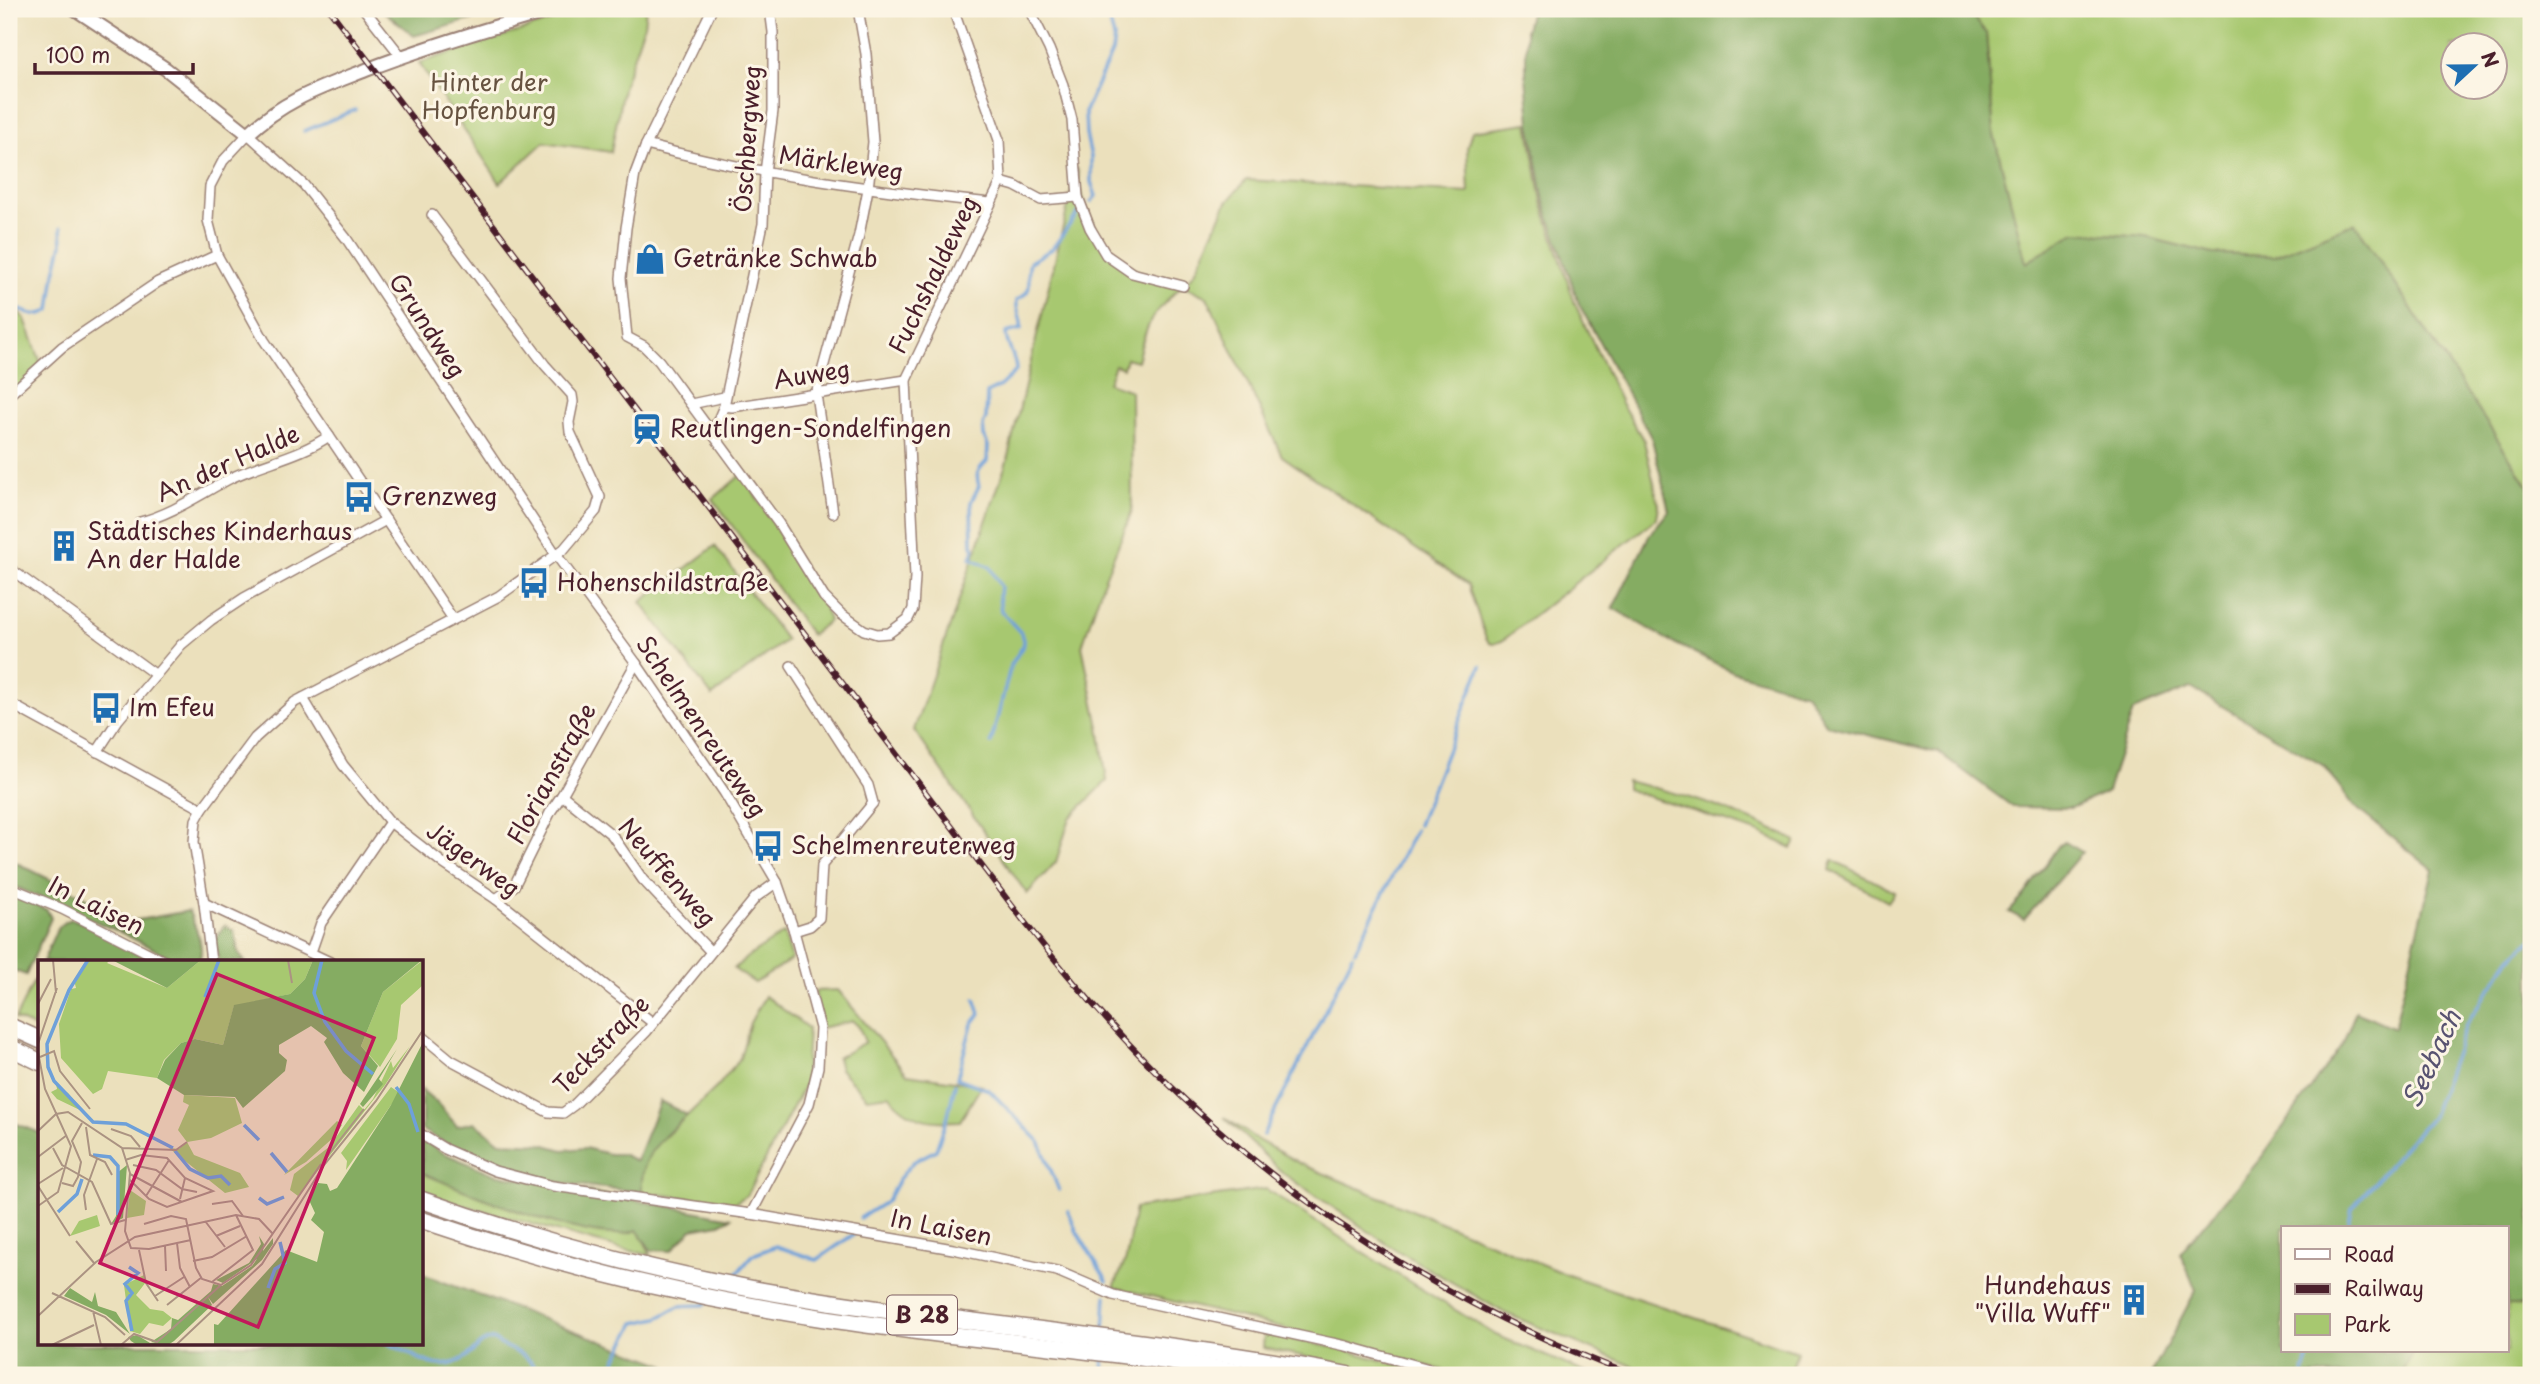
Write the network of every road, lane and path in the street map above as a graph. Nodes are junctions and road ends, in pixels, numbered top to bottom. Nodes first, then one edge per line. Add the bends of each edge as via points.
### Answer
1 (75, 9) edge
2 (364, 9) edge
3 (556, 9) edge
4 (712, 9) edge
5 (770, 9) edge
6 (858, 9) edge
7 (953, 9) edge
8 (1029, 9) edge
9 (401, 56) junction
10 (248, 134) junction
11 (646, 145) junction
12 (765, 172) junction
13 (1001, 182) junction
14 (869, 189) junction
15 (1078, 197) junction
16 (990, 203) junction
17 (432, 215) dead end
18 (217, 255) junction
19 (1183, 286) dead end
20 (906, 380) junction
21 (816, 394) junction
22 (9, 395) edge
23 (724, 402) junction
24 (691, 404) junction
25 (712, 434) junction
26 (329, 436) junction
27 (833, 513) dead end
28 (386, 520) junction
29 (140, 522) dead end
30 (557, 556) junction
31 (9, 568) edge
32 (453, 619) junction
33 (636, 663) junction
34 (791, 666) dead end
35 (156, 675) junction
36 (303, 698) junction
37 (9, 703) edge
38 (97, 752) junction
39 (562, 795) junction
40 (202, 809) junction
41 (390, 821) junction
42 (777, 882) junction
43 (9, 887) edge
44 (496, 900) junction
45 (204, 903) junction
46 (794, 931) junction
47 (710, 951) junction
48 (311, 952) junction
49 (162, 960) edge
50 (211, 960) edge
51 (326, 960) edge
52 (653, 1023) junction
53 (9, 1026) edge
54 (424, 1038) edge
55 (38, 1039) edge
56 (9, 1047) edge
57 (38, 1061) edge
58 (424, 1136) edge
59 (424, 1201) edge
60 (751, 1214) junction
61 (424, 1221) edge
62 (641, 1274) junction
63 (1072, 1342) junction
64 (1257, 1375) edge
65 (1349, 1375) edge
66 (1451, 1375) edge

1 - 10 street via 166,69
2 - 9 street
3 - 9 street
4 - 11 street
5 - 12 street, Öschbergweg via 773,111
6 - 14 street via 873,142
7 - 13 street, Fuchshaldeweg via 999,140
8 - 15 street via 1049,49 1072,120
9 - 10 street via 294,100 270,113
10 - 18 street via 223,161 210,186 208,220
10 - 30 street, Grundweg via 304,185 346,238
11 - 12 street, Märkleweg
11 - 24 street, Fuchshaldeweg via 635,174 621,268 626,337 659,361
12 - 14 street, Märkleweg
12 - 23 street, Öschbergweg via 762,224
13 - 15 street, Fuchshaldeweg via 1041,200
13 - 16 street, Fuchshaldeweg
14 - 16 street, Märkleweg
14 - 21 street
15 - 19 street via 1106,255 1132,273
16 - 20 street, Fuchshaldeweg
17 - 30 street via 572,395 570,432 600,497 587,526
18 - 22 street via 158,282 62,347
18 - 26 street via 254,324
20 - 21 street, Auweg
20 - 25 street, Fuchshaldeweg via 914,609 889,633 877,634 853,624 824,597 779,524
21 - 23 street, Auweg via 732,407
21 - 27 street
23 - 24 street, Auweg
23 - 25 street, Öschbergweg
24 - 25 street, Fuchshaldeweg
26 - 28 street
26 - 29 street, An der Halde
28 - 32 street
28 - 35 street via 227,609 181,645
30 - 32 street via 499,596
30 - 33 street, Schelmenreuteweg
31 - 35 street
32 - 36 street
33 - 39 street, Florianstraße
33 - 42 street, Schelmenreuteweg via 724,792
34 - 46 street via 868,785 873,803 822,865 819,918
35 - 38 street
36 - 40 street via 255,738
36 - 41 street, Jägerweg via 343,765
37 - 38 street
38 - 40 street
39 - 44 street, Florianstraße via 514,886
39 - 47 street, Neuffenweg via 612,835 643,880
40 - 45 street via 194,842
41 - 44 street, Jägerweg
41 - 48 street via 321,923
42 - 46 street, Schelmenreuteweg
42 - 47 street, Teckstraße via 757,897
43 - 49 street, In Laisen
44 - 52 street, Jägerweg
45 - 48 street
45 - 50 street
46 - 60 street, Schelmenreuteweg via 820,1028 818,1067 809,1104
47 - 52 street, Teckstraße
48 - 51 street
52 - 54 street, Teckstraße via 563,1113 548,1112 451,1060
53 - 55 highway
56 - 57 highway
58 - 60 street, In Laisen via 495,1171 553,1186
59 - 62 highway, B 28
60 - 66 street, In Laisen via 1057,1271 1114,1295 1346,1346
61 - 62 highway, B 28 via 534,1255
62 - 63 highway, B 28 via 906,1312
62 - 63 highway, B 28 via 768,1308 881,1326
63 - 64 highway, B 28 via 1129,1357
63 - 65 highway, B 28 via 1131,1340

